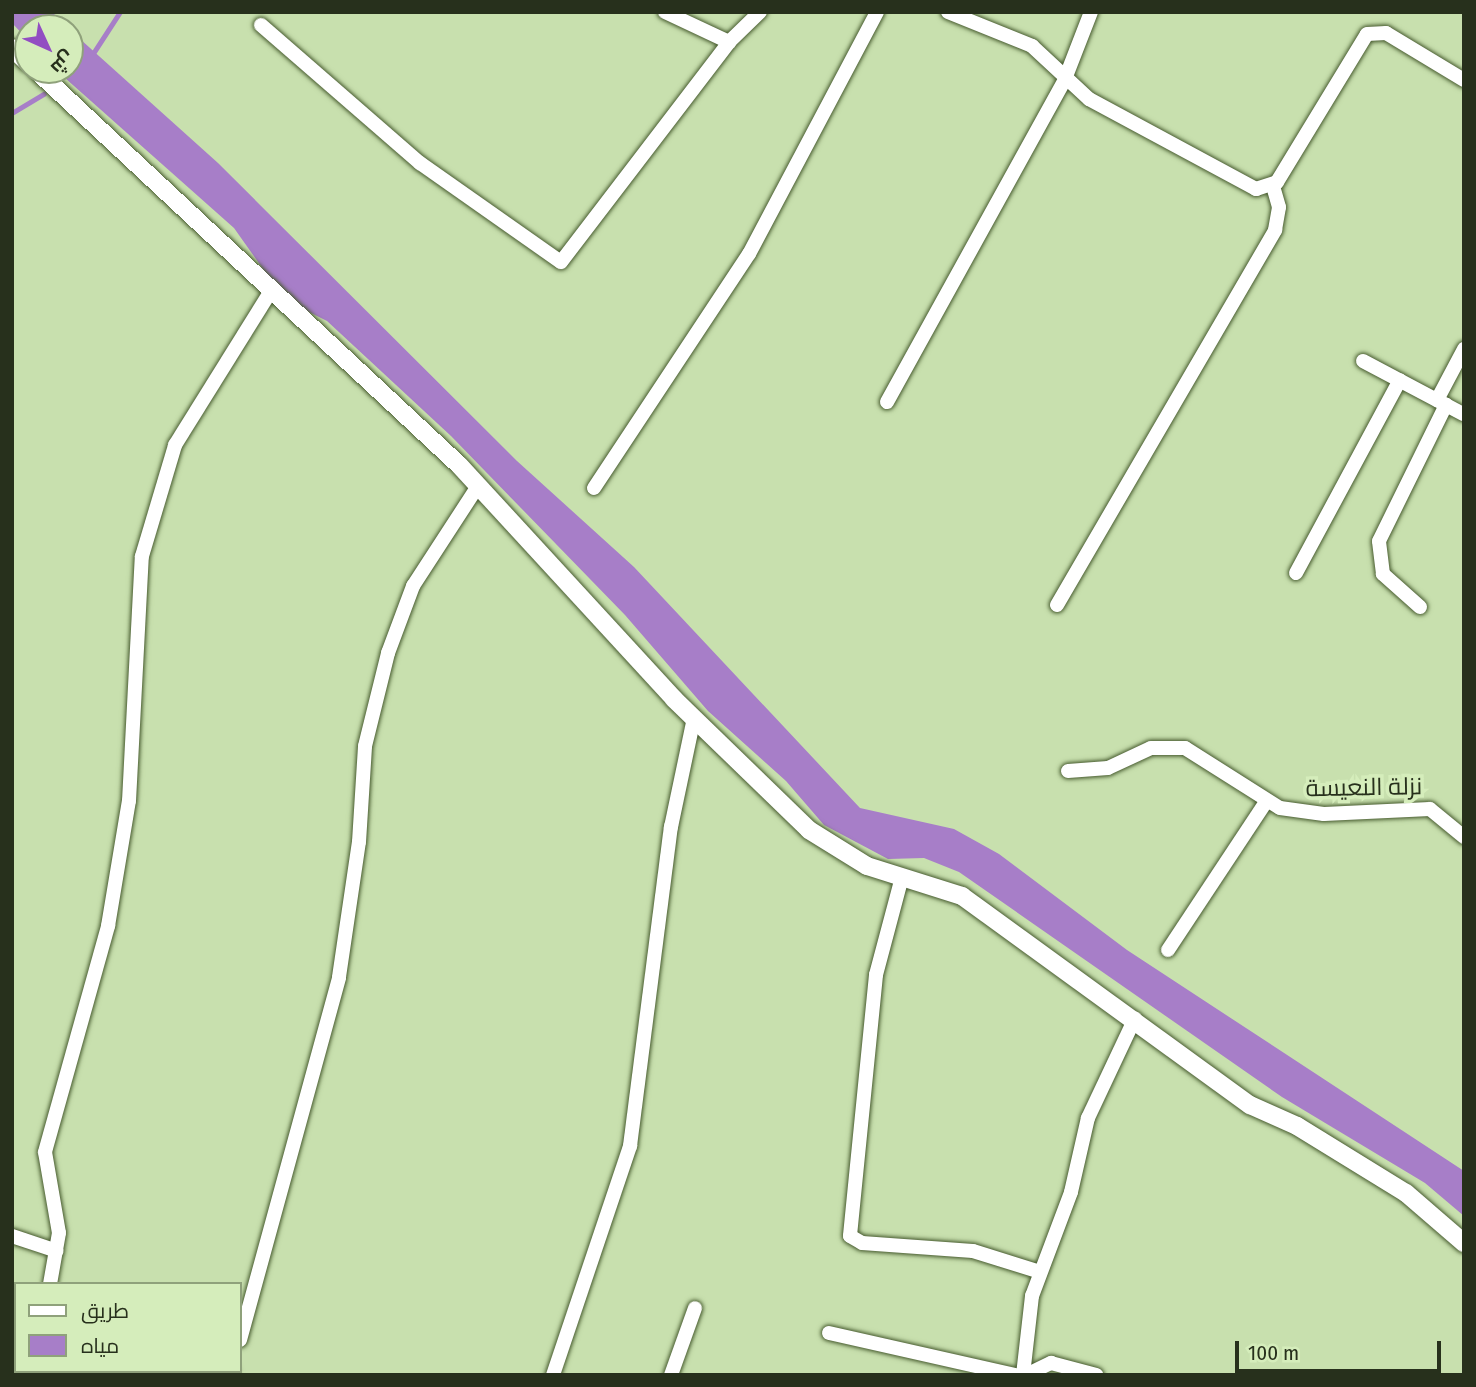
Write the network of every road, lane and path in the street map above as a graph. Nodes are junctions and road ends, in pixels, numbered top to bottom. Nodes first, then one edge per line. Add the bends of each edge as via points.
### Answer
1 (665, 12) edge
2 (760, 12) edge
3 (877, 12) edge
4 (948, 12) edge
5 (1087, 13) edge
6 (261, 25) dead end
7 (729, 42) junction
8 (1065, 79) junction
9 (1464, 80) edge
10 (52, 84) edge
11 (1273, 186) junction
12 (269, 293) junction
13 (1464, 349) edge
14 (1363, 361) dead end
15 (1400, 380) junction
16 (887, 402) dead end
17 (1441, 403) junction
18 (1463, 414) edge
19 (594, 488) dead end
20 (476, 489) junction
21 (1296, 573) dead end
22 (1057, 605) dead end
23 (1420, 607) dead end
24 (694, 718) junction
25 (1068, 771) dead end
26 (1266, 802) junction
27 (1464, 837) edge
28 (902, 877) junction
29 (1168, 950) dead end
30 (1135, 1018) junction
31 (12, 1236) edge
32 (1464, 1242) edge
33 (57, 1251) junction
34 (1040, 1272) junction
35 (50, 1282) edge
36 (695, 1308) dead end
37 (242, 1333) edge
38 (829, 1333) dead end
39 (553, 1375) edge
40 (671, 1375) edge
41 (1015, 1375) edge
42 (1024, 1375) edge
43 (1096, 1375) edge

1 - 7 street
2 - 7 street
3 - 19 street via 749,254
4 - 8 street via 1032,46
5 - 8 street
6 - 7 street via 419,163 561,262
8 - 11 street via 1099,105 1251,187
8 - 16 street
9 - 11 street via 1386,33 1367,34
10 - 12 street via 126,150
11 - 22 street via 1279,207 1275,230
12 - 20 street via 460,466
12 - 33 street via 175,445 142,556 129,801 108,926 44,1160
13 - 17 street
14 - 15 street
15 - 17 street
15 - 21 street
17 - 18 street
17 - 23 street via 1379,541 1383,574
20 - 24 street
20 - 37 street via 413,586 388,653 365,746 359,842 339,977
24 - 28 street via 809,830 845,855
24 - 39 street via 671,827 630,1146
25 - 26 street, نزلة النعيسة via 1108,768 1152,748 1185,748
26 - 27 street, نزلة النعيسة via 1307,814 1430,809
26 - 29 street
28 - 30 street via 962,896
28 - 34 street via 876,975 850,1236 862,1243 973,1251
30 - 32 street via 1250,1105 1297,1126 1414,1199
30 - 34 street via 1088,1118 1071,1192
31 - 33 street
33 - 35 street
34 - 42 street
36 - 40 street
38 - 41 street
42 - 43 street via 1058,1363

